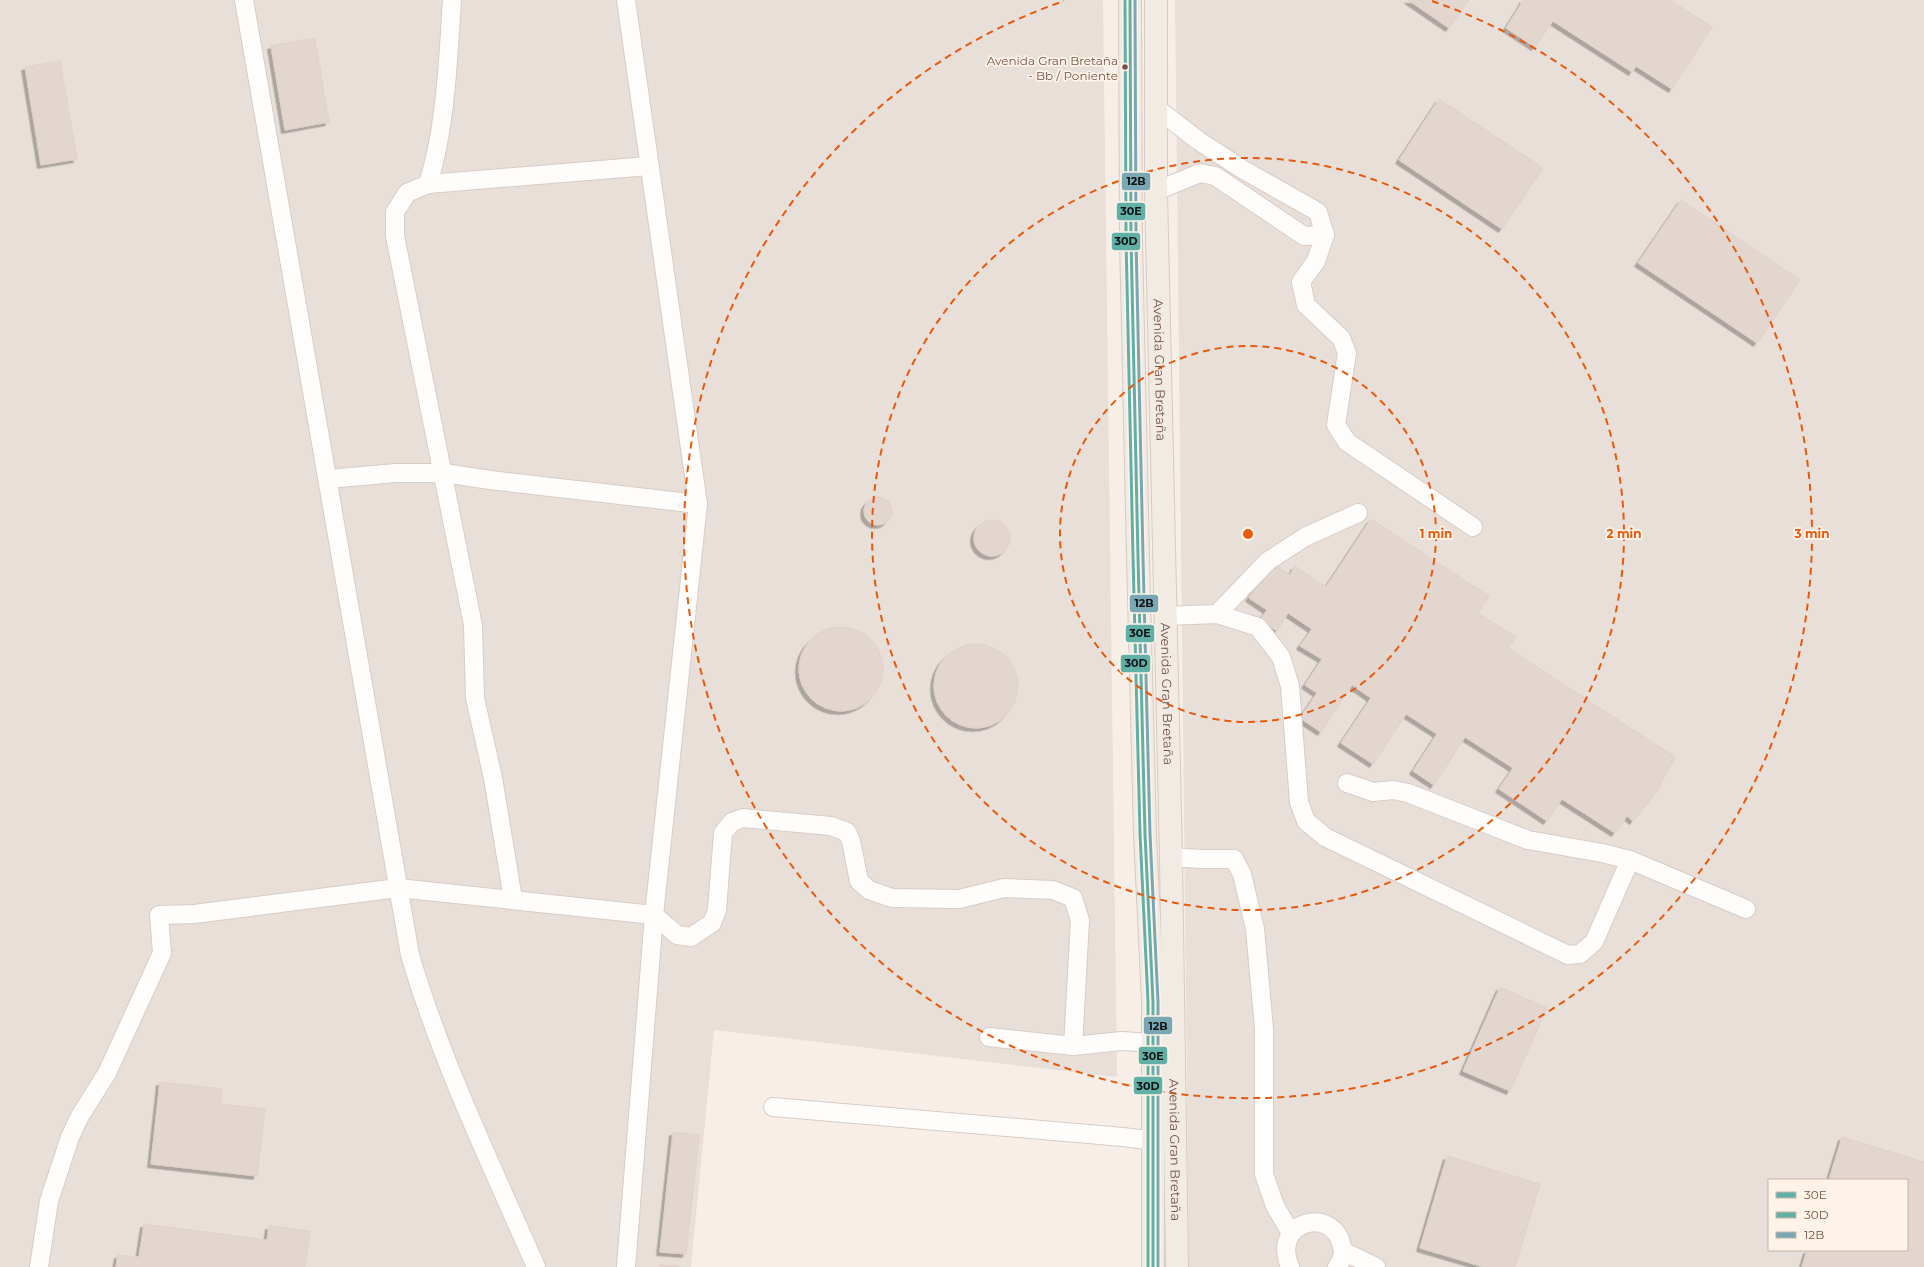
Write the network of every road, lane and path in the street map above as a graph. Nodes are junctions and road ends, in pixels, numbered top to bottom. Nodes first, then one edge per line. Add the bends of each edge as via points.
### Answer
1 (244, 0) edge
2 (452, 0) edge
3 (626, 0) edge
4 (1130, 0) edge
5 (1156, 0) edge
6 (1156, 108) junction
7 (649, 166) junction
8 (1242, 169) junction
9 (428, 184) junction
10 (1235, 188) junction
11 (1156, 191) junction
12 (1325, 235) junction
13 (444, 473) junction
14 (328, 480) junction
15 (698, 504) junction
16 (1358, 513) dead end
17 (1473, 527) dead end
18 (1217, 614) junction
19 (1166, 616) junction
20 (1347, 783) dead end
21 (1171, 857) junction
22 (1630, 860) junction
23 (398, 888) junction
24 (513, 899) junction
25 (1746, 909) dead end
26 (654, 915) junction
27 (989, 1037) dead end
28 (1153, 1042) junction
29 (1073, 1046) junction
30 (773, 1107) dead end
31 (1154, 1141) junction
32 (1291, 1233) junction
33 (1340, 1259) edge
34 (39, 1267) edge
35 (536, 1267) edge
36 (626, 1267) edge
37 (1153, 1267) edge
38 (1177, 1267) edge
39 (1290, 1267) edge
40 (1376, 1267) edge

1 - 14 lane
2 - 9 lane via 444,92 435,161
3 - 7 lane
4 - 28 main road, Avenida Gran Bretaña via 1134,389 1144,834
5 - 6 main road, Avenida Gran Bretaña
6 - 8 lane via 1199,141
6 - 11 main road, Avenida Gran Bretaña
7 - 9 lane
7 - 15 lane
8 - 10 lane
8 - 12 lane via 1318,212
9 - 13 lane via 407,193 395,212 395,236
10 - 11 lane via 1215,176 1200,173
10 - 12 lane via 1304,236
11 - 19 main road, Avenida Gran Bretaña
12 - 17 lane via 1316,262 1301,282 1306,305 1341,338 1348,353 1336,425 1347,442
13 - 14 lane via 396,473
13 - 15 lane
13 - 24 lane via 474,625 474,698 493,778
14 - 23 lane
15 - 26 lane
16 - 18 lane via 1305,537 1268,561
18 - 19 lane
18 - 22 lane via 1258,627 1281,656 1290,686 1299,802 1306,821 1325,837 1568,955 1580,954 1594,942
19 - 21 main road, Avenida Gran Bretaña
20 - 22 lane via 1373,792 1393,790 1408,793 1528,840
21 - 32 lane via 1234,859 1242,874 1255,929 1264,1029 1264,1174 1275,1206
21 - 38 main road, Avenida Gran Bretaña
22 - 25 lane
23 - 24 lane
23 - 34 lane via 194,914 159,915 162,953 107,1073 70,1137 49,1201
23 - 35 lane via 410,955 441,1048
24 - 26 lane
26 - 29 lane via 677,935 691,937 712,923 717,910 723,833 732,822 743,818 831,826 847,832 859,882 869,890 892,898 959,899 1004,888 1053,890 1073,898 1080,920
26 - 36 lane
27 - 29 lane
28 - 29 lane via 1122,1041
28 - 31 main road, Avenida Gran Bretaña
30 - 31 lane
31 - 37 main road, Avenida Gran Bretaña
32 - 33 lane via 1300,1225 1324,1223 1334,1229 1341,1239
32 - 39 lane via 1286,1244 1286,1256
33 - 40 lane

